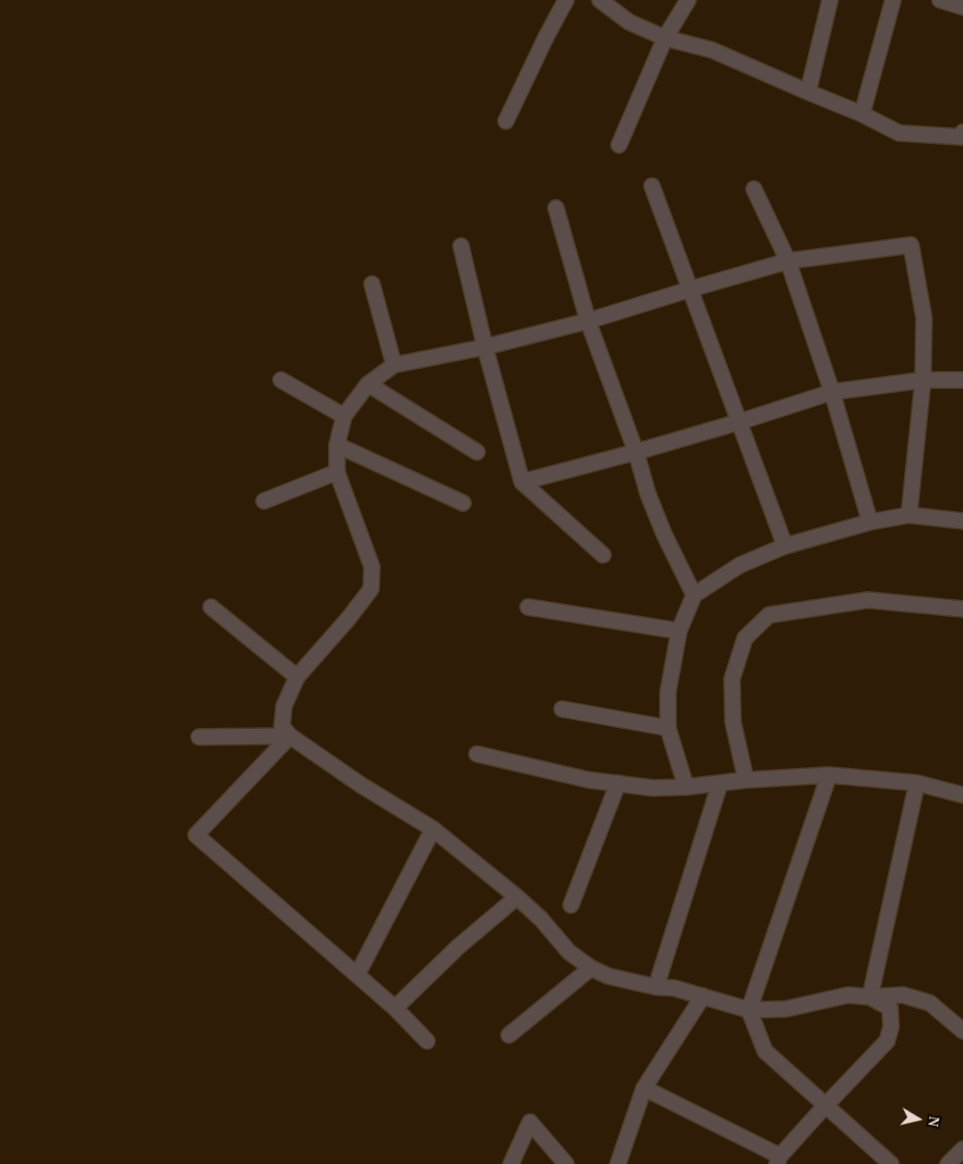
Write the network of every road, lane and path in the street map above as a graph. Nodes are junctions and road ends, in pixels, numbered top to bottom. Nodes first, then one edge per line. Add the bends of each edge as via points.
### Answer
1 (566, 0) edge
2 (600, 0) edge
3 (688, 0) edge
4 (830, 0) edge
5 (893, 0) edge
6 (940, 0) edge
7 (963, 7) edge
8 (665, 38) junction
9 (808, 92) junction
10 (862, 114) junction
11 (506, 121) dead end
12 (963, 132) edge
13 (620, 146) dead end
14 (652, 186) dead end
15 (754, 188) dead end
16 (556, 208) dead end
17 (461, 246) dead end
18 (788, 261) junction
19 (372, 284) dead end
20 (691, 289) junction
21 (588, 321) junction
22 (485, 347) junction
23 (394, 365) junction
24 (281, 380) dead end
25 (923, 380) junction
26 (963, 380) edge
27 (368, 384) junction
28 (832, 392) junction
29 (344, 416) junction
30 (739, 422) junction
31 (337, 445) junction
32 (476, 452) dead end
33 (636, 452) junction
34 (337, 472) junction
35 (522, 482) junction
36 (264, 501) dead end
37 (463, 503) dead end
38 (909, 515) junction
39 (963, 521) edge
40 (870, 522) junction
41 (785, 546) junction
42 (603, 555) dead end
43 (694, 595) junction
44 (211, 607) dead end
45 (528, 607) dead end
46 (963, 609) edge
47 (679, 631) junction
48 (297, 677) junction
49 (562, 709) dead end
50 (668, 728) junction
51 (290, 736) junction
52 (198, 737) dead end
53 (477, 754) dead end
54 (828, 775) junction
55 (746, 780) junction
56 (618, 783) junction
57 (720, 783) junction
58 (917, 784) junction
59 (686, 788) junction
60 (963, 795) edge
61 (433, 828) junction
62 (517, 897) junction
63 (571, 905) dead end
64 (591, 968) junction
65 (357, 975) junction
66 (656, 986) junction
67 (703, 996) junction
68 (870, 997) junction
69 (395, 1008) junction
70 (749, 1010) junction
71 (963, 1032) edge
72 (508, 1036) dead end
73 (427, 1041) dead end
74 (644, 1088) junction
75 (825, 1106) junction
76 (963, 1149) edge
77 (779, 1160) edge
78 (511, 1164) edge
79 (566, 1164) edge
80 (618, 1164) edge
81 (891, 1164) edge
82 (948, 1164) edge

1 - 11 street
2 - 8 street via 629,22
3 - 8 street
4 - 9 street
5 - 10 street
6 - 7 street
8 - 9 street via 712,50
8 - 13 street
9 - 10 street
10 - 12 street via 899,134 962,137
14 - 20 street
15 - 18 street
16 - 21 street
17 - 22 street
18 - 20 street
18 - 25 street via 911,245 924,318
18 - 28 street
19 - 23 street
20 - 21 street
20 - 30 street
21 - 22 street
21 - 33 street
22 - 23 street
22 - 35 street
23 - 27 street
24 - 29 street
25 - 26 street
25 - 28 street
25 - 38 street
27 - 29 street
27 - 32 street
28 - 30 street
28 - 40 street
29 - 31 street
30 - 33 street
30 - 41 street
31 - 34 street
31 - 37 street
33 - 35 street
33 - 43 street via 654,510
34 - 36 street
34 - 48 street via 372,566 371,589
35 - 42 street
38 - 39 street
38 - 40 street
40 - 41 street
41 - 43 street via 740,564
43 - 47 street
44 - 48 street
45 - 47 street
46 - 55 street via 868,600 769,615 745,638 732,679 733,722
47 - 50 street via 668,692
48 - 51 street via 284,706 282,726
49 - 50 street
50 - 59 street
51 - 52 street
51 - 61 street via 361,785
51 - 65 street via 196,835
53 - 56 street via 589,780
54 - 55 street
54 - 58 street
54 - 70 street
55 - 57 street
56 - 59 street
56 - 63 street
57 - 59 street
57 - 66 street
58 - 60 street
58 - 68 street
61 - 62 street
61 - 65 street
62 - 64 street via 541,918 569,952
62 - 69 street via 459,946
64 - 66 street via 608,976
64 - 72 street
65 - 69 street
66 - 67 street
67 - 70 street
67 - 74 street
68 - 70 street via 848,995 786,1009
68 - 71 street via 903,995 930,1003
68 - 75 street via 890,1008 891,1027 886,1041
69 - 73 street
70 - 75 street via 765,1051
74 - 77 street
74 - 80 street
75 - 77 street
75 - 81 street
76 - 82 street
78 - 79 street via 530,1122

